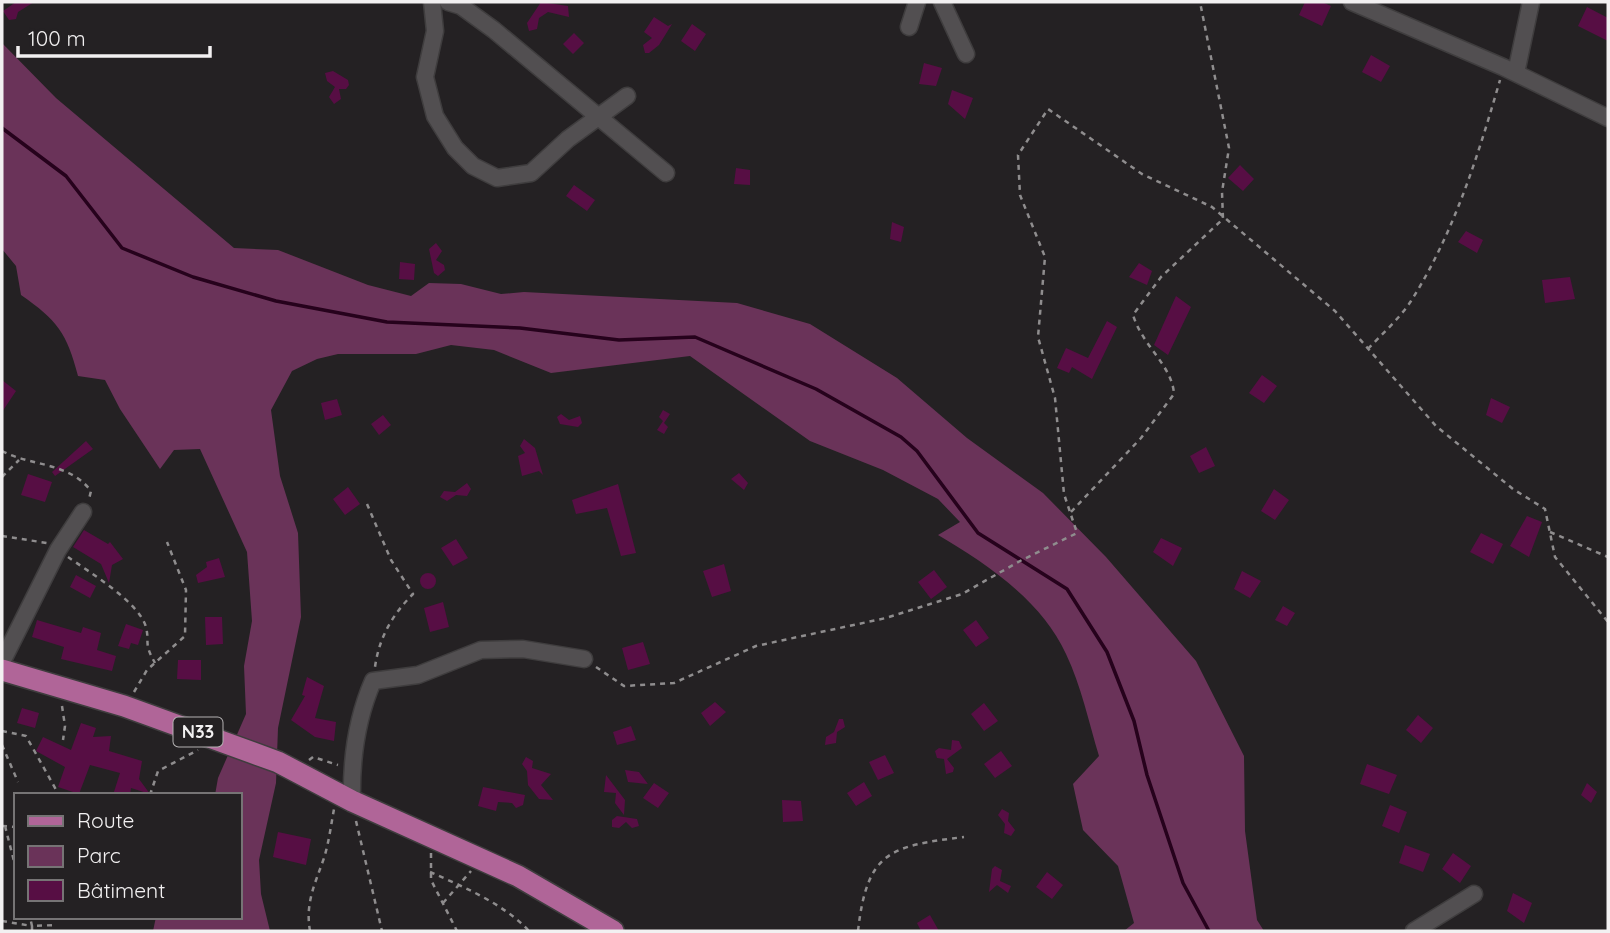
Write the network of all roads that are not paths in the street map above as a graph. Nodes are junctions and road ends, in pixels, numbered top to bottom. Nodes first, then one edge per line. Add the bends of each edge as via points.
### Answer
1 (432, 2) edge
2 (448, 2) edge
3 (917, 2) edge
4 (942, 2) edge
5 (1352, 2) edge
6 (1531, 2) edge
7 (909, 27) dead end
8 (966, 54) dead end
9 (1510, 70) junction
10 (627, 96) dead end
11 (598, 117) junction
12 (1608, 118) edge
13 (666, 173) dead end
14 (83, 512) road end
15 (584, 659) road end
16 (2, 662) edge
17 (2, 670) edge
18 (344, 797) junction
19 (1474, 894) dead end
20 (613, 931) edge
21 (1414, 931) edge

1 - 11 street via 435,32 425,77 435,116 473,166 497,177 531,173
2 - 11 street via 494,30
3 - 7 street
4 - 8 street
5 - 9 street
6 - 9 street
9 - 12 street
10 - 11 street
11 - 13 street
14 - 16 street via 58,550
15 - 18 street via 523,649 481,650 418,674 373,681 363,703
17 - 18 main road, N33 via 220,740 294,769
18 - 20 main road, N33 via 481,858
19 - 21 street

